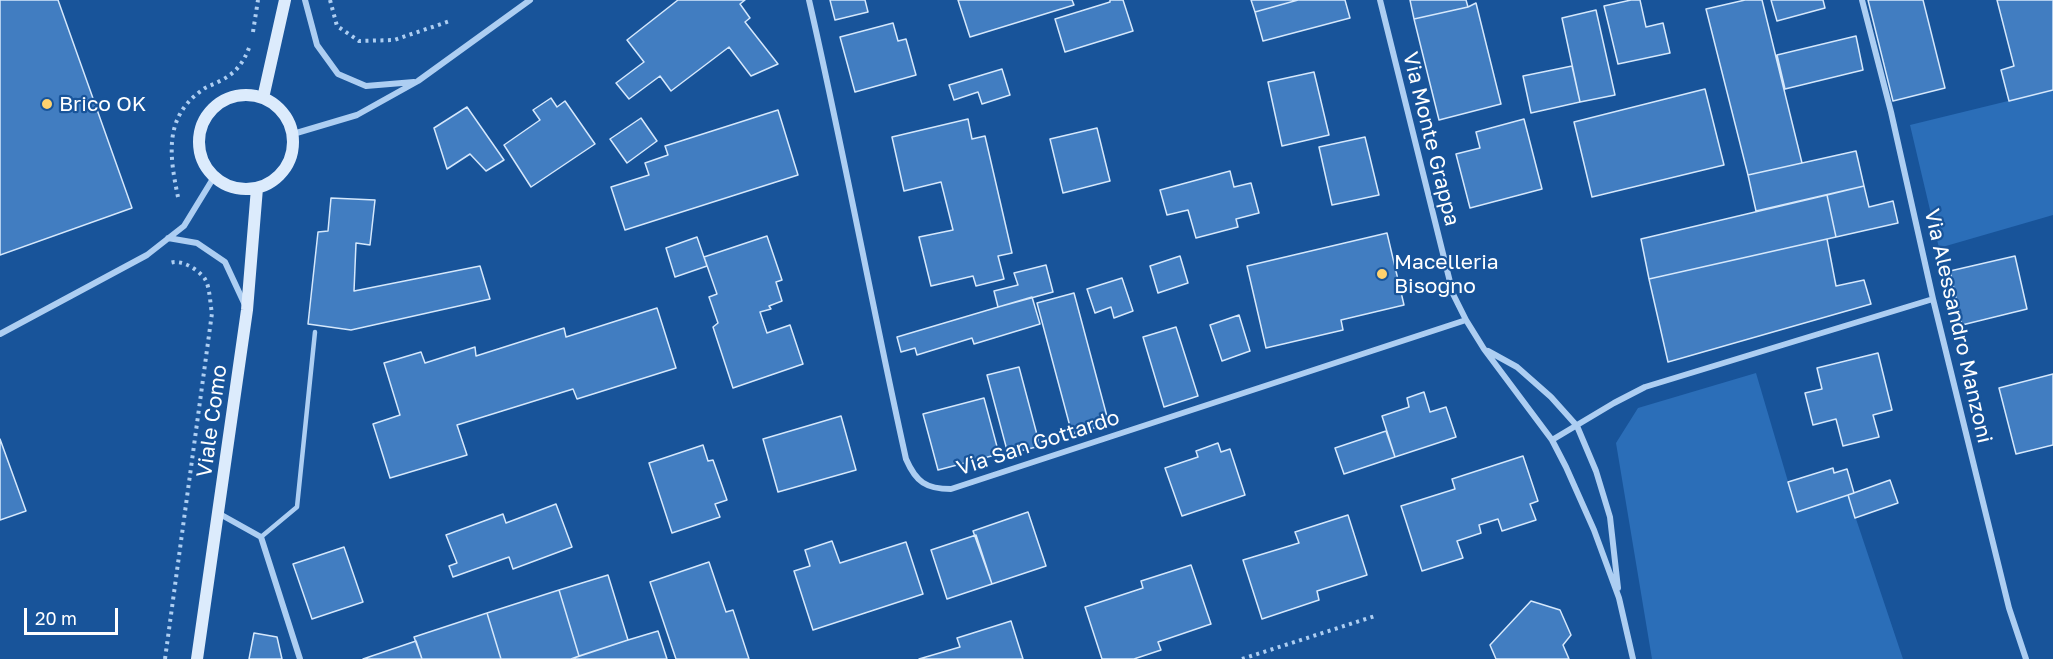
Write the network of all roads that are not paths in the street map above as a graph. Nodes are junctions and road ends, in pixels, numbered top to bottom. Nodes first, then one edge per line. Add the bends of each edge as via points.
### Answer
1 (285, 0) edge
2 (305, 0) edge
3 (530, 0) edge
4 (809, 0) edge
5 (1380, 0) edge
6 (1862, 0) edge
7 (418, 81) junction
8 (263, 98) junction
9 (293, 134) junction
10 (214, 177) junction
11 (257, 188) junction
12 (168, 238) junction
13 (1933, 299) junction
14 (247, 310) junction
15 (1466, 320) junction
16 (315, 332) dead end
17 (0, 334) edge
18 (1484, 349) junction
19 (1577, 426) junction
20 (1552, 440) junction
21 (218, 513) junction
22 (261, 537) junction
23 (1618, 598) junction
24 (197, 659) edge
25 (300, 659) edge
26 (1633, 659) edge
27 (2026, 659) edge

1 - 8 main road
2 - 7 street via 317,45 338,74 366,86
3 - 7 street
4 - 15 street, Via San Gottardo via 906,459 912,474 924,484 951,489
5 - 15 street, Via Monte Grappa via 1454,294
6 - 13 street, Via Alessandro Manzoni
7 - 9 street via 357,115
8 - 9 main road via 282,111
8 - 10 main road via 231,98 206,117 200,148 204,164
9 - 11 main road via 293,148 285,168 271,183
10 - 11 main road via 228,186
10 - 12 street via 184,226
11 - 14 main road, Viale Como
12 - 14 street via 197,243 225,262
12 - 17 street via 147,255
13 - 19 street via 1645,387
13 - 27 street, Via Alessandro Manzoni via 2009,609
14 - 21 main road, Viale Como
15 - 18 street, Via Monte Grappa
16 - 22 lane via 297,507
18 - 19 street, Via Monte Grappa via 1517,367
18 - 20 street, Via Monte Grappa
19 - 20 street
19 - 23 street, Via Monte Grappa via 1610,517
20 - 23 street, Via Monte Grappa via 1594,530
21 - 22 street
21 - 24 main road, Viale Como
22 - 25 street
23 - 26 street, Via Monte Grappa

